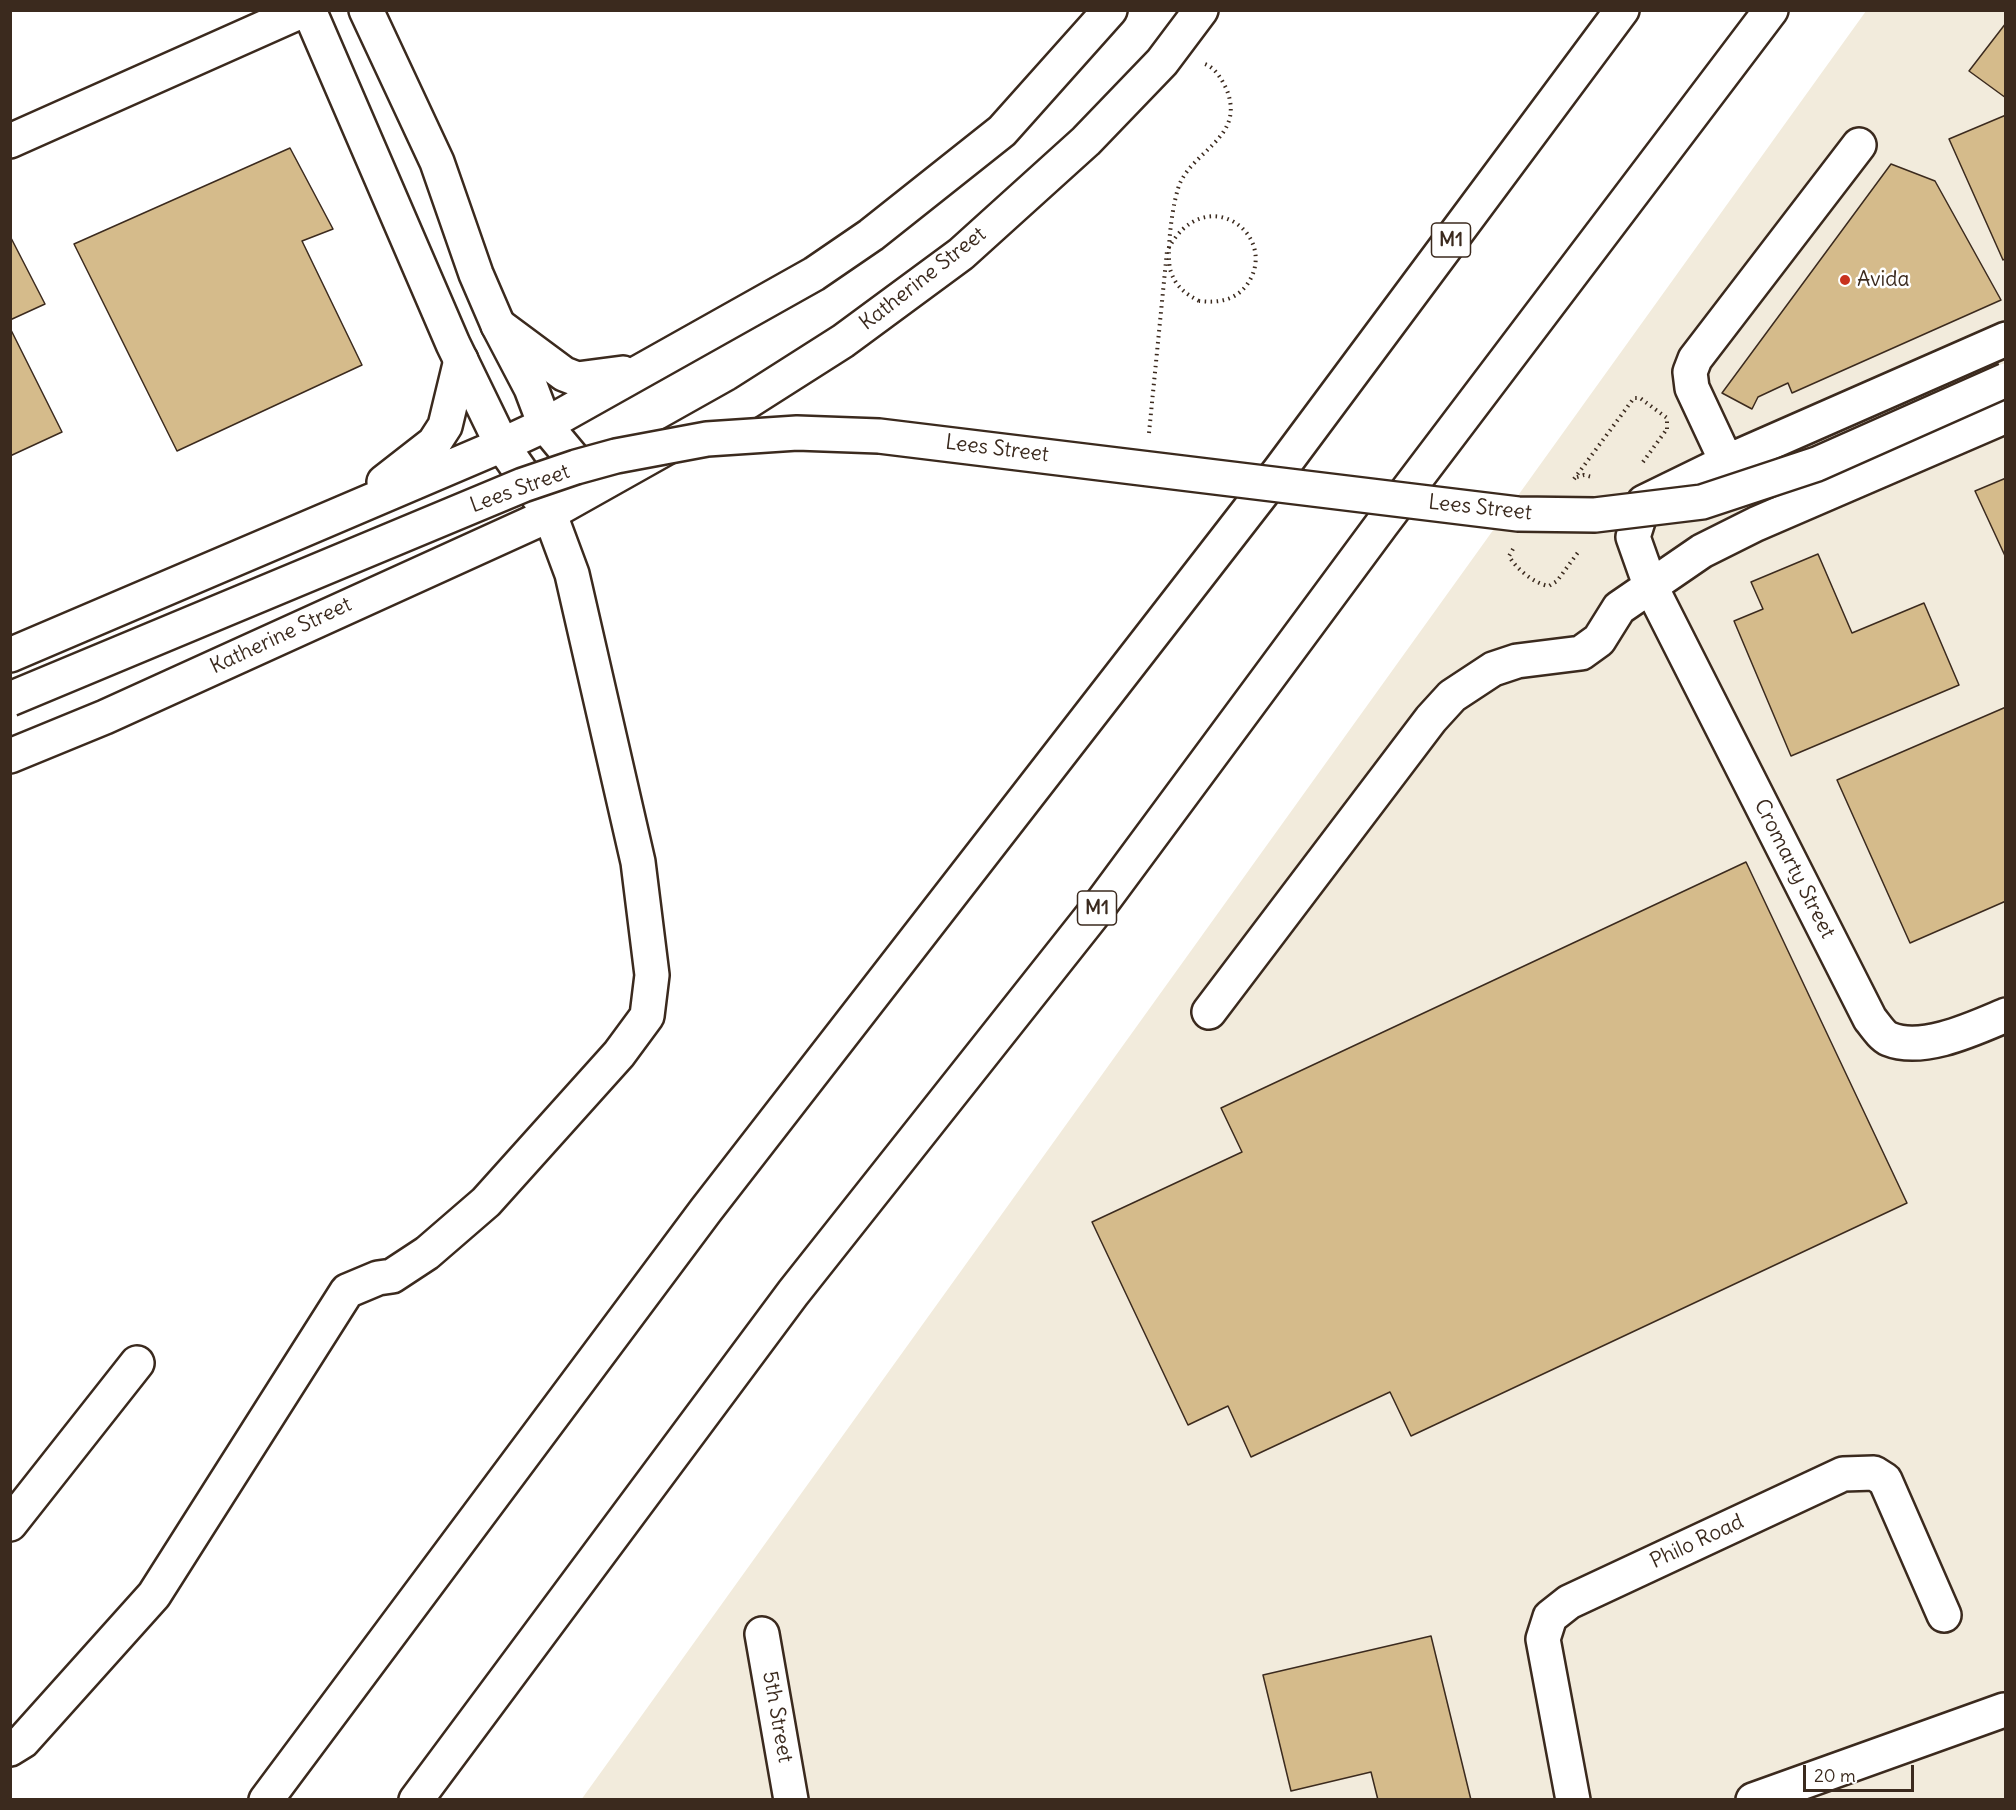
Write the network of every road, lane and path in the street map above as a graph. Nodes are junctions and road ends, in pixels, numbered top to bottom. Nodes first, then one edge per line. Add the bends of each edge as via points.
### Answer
1 (304, 10) edge
2 (309, 10) edge
3 (366, 10) edge
4 (1110, 10) edge
5 (1201, 10) edge
6 (1622, 10) edge
7 (1771, 10) edge
8 (1172, 49) junction
9 (10, 141) edge
10 (1859, 145) dead end
11 (498, 325) junction
12 (2006, 339) edge
13 (461, 360) junction
14 (643, 370) junction
15 (2006, 380) edge
16 (2006, 416) edge
17 (545, 425) junction
18 (1667, 429) dead end
19 (1159, 434) dead end
20 (502, 445) junction
21 (1726, 462) junction
22 (1571, 484) dead end
23 (596, 485) junction
24 (549, 512) junction
25 (331, 518) junction
26 (1756, 524) junction
27 (1650, 585) junction
28 (10, 655) edge
29 (10, 699) edge
30 (10, 756) edge
31 (1209, 1012) dead end
32 (2006, 1015) edge
33 (138, 1363) dead end
34 (10, 1524) edge
35 (1944, 1615) dead end
36 (762, 1634) dead end
37 (2004, 1710) edge
38 (10, 1749) edge
39 (266, 1800) edge
40 (416, 1800) edge
41 (791, 1800) edge
42 (1574, 1800) edge
43 (1753, 1800) edge

1 - 9 main road
2 - 13 main road
3 - 11 main road via 437,162
4 - 14 main road via 1002,131 907,207 814,274
5 - 8 main road, Katherine Street
6 - 39 main road, M1 via 1280,470 706,1210
7 - 40 main road, M1 via 1382,524 1098,908 793,1293
8 - 19 path, bridge via 1209,66 1220,76 1230,104 1229,121 1221,138 1181,181 1174,205 1170,256 1170,270 1186,294 1214,303 1242,292 1255,266 1255,251 1242,227 1217,216 1191,221 1172,241 1167,251 1148,432
8 - 23 main road, Katherine Street via 1086,141 960,254 905,297 744,404
10 - 21 main road via 1689,372 1692,388
11 - 14 main road via 564,374 577,379
11 - 17 main road via 527,379
12 - 21 main road, Cromarty Street
13 - 20 main road
13 - 25 main road via 445,426 434,444
14 - 17 main road
15 - 29 main road, Lees Street, bridge via 1817,464 1764,483 1702,502 1596,514 1518,514 879,435 797,433 707,439 616,456 523,484
16 - 26 main road
17 - 20 main road
17 - 23 main road
18 - 22 path, bridge via 1667,418 1640,398 1634,398
20 - 24 main road
20 - 25 main road
21 - 26 main road
21 - 27 main road, Cromarty Street via 1644,502 1633,537
23 - 24 main road, Katherine Street
24 - 30 main road, Katherine Street via 105,717
24 - 38 main road via 572,574 638,862 652,975 647,1016 619,1054 486,1202 427,1253 393,1276 346,1291 154,1595 23,1741
25 - 28 main road
26 - 27 main road via 1702,551
27 - 31 main road via 1619,608 1599,640 1581,653 1517,661 1493,669 1452,696 1431,718
27 - 32 main road, Cromarty Street via 1870,1019 1888,1039 1916,1043 1960,1034
33 - 34 main road
35 - 42 main road, Philo Road via 1885,1480 1874,1473 1843,1474 1569,1602 1550,1617 1543,1639
36 - 41 main road, 5th Street
37 - 43 main road

